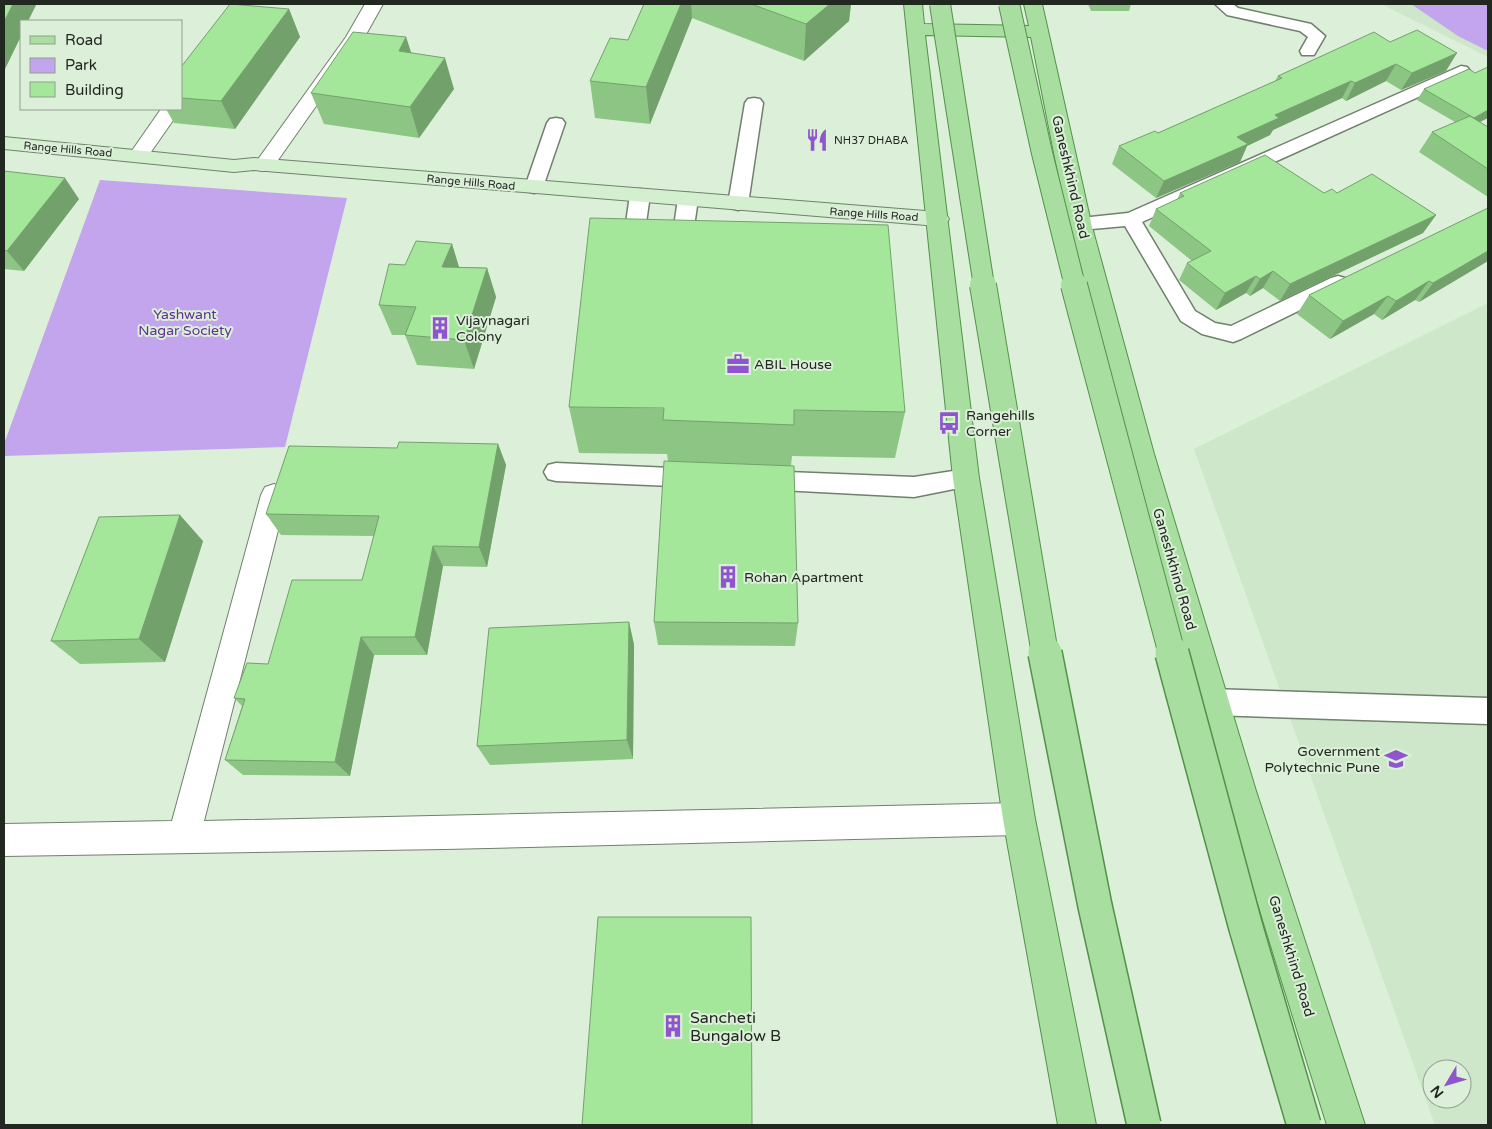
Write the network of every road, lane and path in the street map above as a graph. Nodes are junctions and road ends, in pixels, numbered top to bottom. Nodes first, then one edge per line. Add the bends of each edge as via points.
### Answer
1 (374, 4) edge
2 (913, 4) edge
3 (940, 4) edge
4 (1009, 4) edge
5 (1033, 4) edge
6 (1223, 4) edge
7 (916, 29) junction
8 (1039, 32) junction
9 (1308, 51) dead end
10 (1461, 71) edge
11 (754, 103) dead end
12 (170, 110) edge
13 (556, 123) dead end
14 (4, 130) edge
15 (4, 143) edge
16 (144, 149) junction
17 (259, 164) junction
18 (534, 187) junction
19 (640, 195) junction
20 (688, 199) junction
21 (738, 204) junction
22 (938, 219) junction
23 (1131, 219) junction
24 (1081, 224) junction
25 (633, 244) edge
26 (678, 262) edge
27 (1356, 274) edge
28 (556, 472) dead end
29 (966, 478) junction
30 (274, 495) edge
31 (1212, 702) junction
32 (1488, 711) edge
33 (1020, 818) junction
34 (184, 837) junction
35 (4, 840) edge
36 (1077, 1125) edge
37 (1144, 1125) edge
38 (1304, 1125) edge
39 (1346, 1125) edge

1 - 17 street via 355,38
2 - 7 main road
3 - 37 main road, bridge via 1037,614 1095,906
4 - 38 main road, bridge via 1034,126 1076,298 1263,993
5 - 8 main road, Ganeshkhind Road
6 - 9 lane via 1233,12 1305,27 1317,36
7 - 8 main road
7 - 22 main road
8 - 24 main road, Ganeshkhind Road
10 - 23 lane
11 - 21 lane
12 - 16 street
13 - 18 lane
14 - 16 main road
15 - 16 main road, Range Hills Road
16 - 17 main road, Range Hills Road via 234,166
17 - 18 main road, Range Hills Road
18 - 19 main road, Range Hills Road
19 - 20 main road, Range Hills Road
19 - 25 lane
20 - 21 main road, Range Hills Road
20 - 26 lane
21 - 22 main road, Range Hills Road
22 - 29 main road
23 - 24 lane
23 - 27 lane via 1188,316 1209,329 1233,334
24 - 31 main road, Ganeshkhind Road via 1120,376
28 - 29 lane via 914,487
29 - 33 main road
30 - 34 street
31 - 32 lane
31 - 39 main road, Ganeshkhind Road
33 - 34 street via 445,834
33 - 36 main road
34 - 35 street

